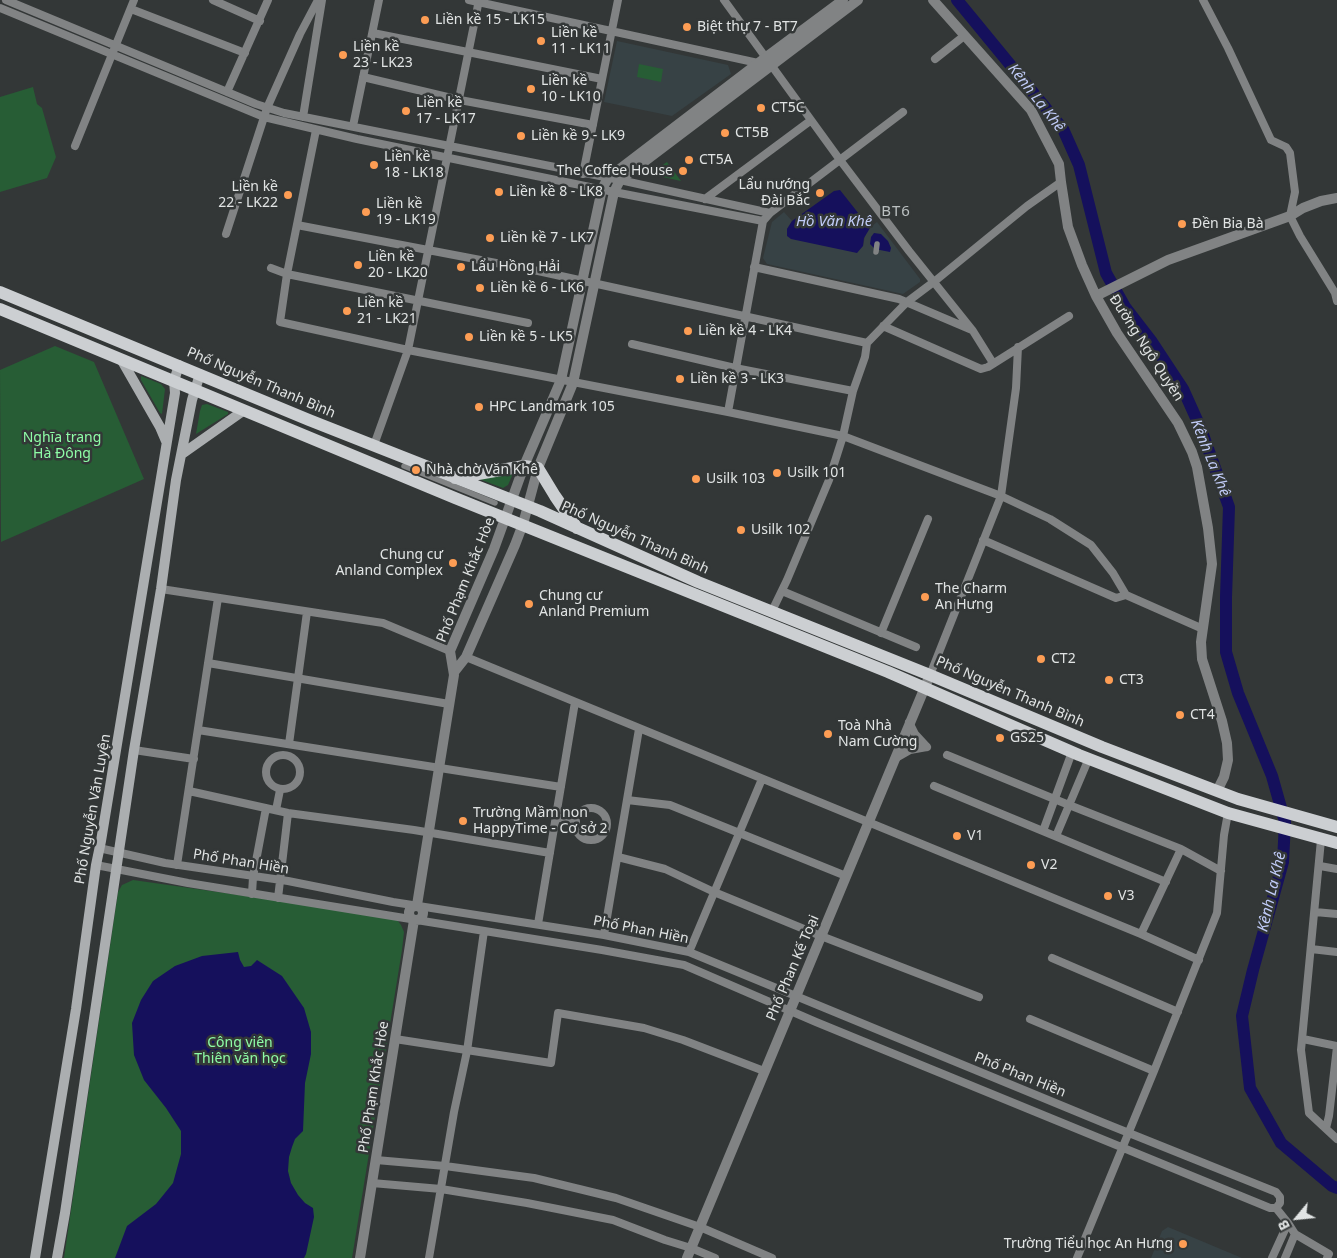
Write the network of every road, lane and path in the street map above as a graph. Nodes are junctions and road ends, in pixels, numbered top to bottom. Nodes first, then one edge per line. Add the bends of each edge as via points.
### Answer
1 (6, 0) edge
2 (134, 0) edge
3 (213, 0) edge
4 (268, 0) edge
5 (318, 0) edge
6 (322, 0) edge
7 (379, 0) edge
8 (469, 0) edge
9 (618, 0) edge
10 (724, 0) edge
11 (843, 0) edge
12 (858, 0) edge
13 (933, 0) edge
14 (1202, 0) edge
15 (479, 1) edge
16 (0, 8) edge
17 (131, 9) junction
18 (260, 21) junction
19 (611, 32) junction
20 (373, 33) junction
21 (964, 36) junction
22 (116, 45) junction
23 (469, 52) junction
24 (245, 53) junction
25 (112, 54) junction
26 (935, 59) dead end
27 (764, 62) junction
28 (363, 77) junction
29 (602, 79) junction
30 (228, 92) junction
31 (460, 100) junction
32 (267, 108) junction
33 (903, 112) dead end
34 (264, 117) junction
35 (303, 117) junction
36 (810, 121) junction
37 (593, 125) junction
38 (353, 126) junction
39 (316, 130) junction
40 (449, 145) junction
41 (75, 146) dead end
42 (447, 157) junction
43 (840, 160) junction
44 (583, 174) junction
45 (608, 178) junction
46 (620, 180) junction
47 (1061, 182) junction
48 (602, 189) junction
49 (614, 192) junction
50 (1337, 198) edge
51 (706, 199) junction
52 (770, 213) junction
53 (1290, 216) junction
54 (763, 221) junction
55 (297, 225) junction
56 (226, 234) dead end
57 (877, 244) dead end
58 (429, 251) junction
59 (876, 252) dead end
60 (754, 267) junction
61 (271, 268) dead end
62 (287, 274) junction
63 (935, 281) junction
64 (582, 282) junction
65 (593, 284) junction
66 (0, 292) edge
67 (1100, 294) junction
68 (1337, 301) edge
69 (419, 302) junction
70 (907, 302) junction
71 (0, 309) edge
72 (745, 315) junction
73 (1069, 316) dead end
74 (528, 323) dead end
75 (883, 326) junction
76 (973, 331) junction
77 (867, 343) junction
78 (632, 344) dead end
79 (1018, 347) junction
80 (408, 350) junction
81 (121, 359) junction
82 (993, 362) junction
83 (179, 365) junction
84 (735, 368) junction
85 (200, 374) junction
86 (561, 380) junction
87 (174, 381) junction
88 (572, 383) junction
89 (194, 390) junction
90 (853, 391) junction
91 (244, 411) junction
92 (728, 412) junction
93 (843, 436) junction
94 (167, 443) junction
95 (374, 445) junction
96 (182, 454) junction
97 (404, 466) dead end
98 (524, 466) junction
99 (538, 468) junction
100 (456, 478) junction
101 (1001, 496) junction
102 (512, 500) junction
103 (495, 503) dead end
104 (528, 507) junction
105 (506, 517) junction
106 (928, 519) dead end
107 (523, 524) junction
108 (578, 529) junction
109 (983, 540) junction
110 (161, 589) junction
111 (782, 591) junction
112 (1126, 594) junction
113 (218, 598) junction
114 (772, 611) junction
115 (307, 612) junction
116 (1203, 629) junction
117 (881, 633) junction
118 (916, 647) dead end
119 (450, 650) junction
120 (466, 657) junction
121 (208, 663) junction
122 (455, 671) junction
123 (930, 675) junction
124 (299, 680) junction
125 (923, 687) junction
126 (959, 693) dead end
127 (575, 702) junction
128 (449, 704) junction
129 (1000, 710) dead end
130 (909, 722) junction
131 (639, 729) junction
132 (198, 730) junction
133 (289, 744) junction
134 (134, 750) junction
135 (1072, 752) junction
136 (946, 755) dead end
137 (895, 758) junction
138 (1089, 758) junction
139 (194, 759) junction
140 (439, 768) junction
141 (762, 779) junction
142 (934, 786) dead end
143 (561, 787) junction
144 (280, 790) junction
145 (189, 791) junction
146 (1217, 791) junction
147 (1055, 799) junction
148 (627, 800) junction
149 (1069, 805) junction
150 (266, 808) junction
151 (276, 810) junction
152 (1228, 812) junction
153 (288, 813) junction
154 (556, 817) junction
155 (576, 822) junction
156 (868, 823) junction
157 (1337, 826) edge
158 (607, 828) junction
159 (622, 828) junction
160 (1043, 831) junction
161 (740, 832) junction
162 (428, 833) junction
163 (1056, 836) junction
164 (1321, 840) junction
165 (1337, 843) edge
166 (99, 848) junction
167 (1181, 849) junction
168 (119, 853) junction
169 (550, 853) junction
170 (618, 857) junction
171 (96, 865) junction
172 (177, 865) junction
173 (1320, 866) junction
174 (116, 869) junction
175 (1337, 869) edge
176 (1221, 871) junction
177 (846, 876) junction
178 (253, 877) junction
179 (279, 881) junction
180 (1166, 882) junction
181 (714, 892) junction
182 (252, 894) junction
183 (278, 898) junction
184 (416, 905) junction
185 (1315, 912) junction
186 (1337, 914) edge
187 (414, 920) junction
188 (538, 924) junction
189 (484, 931) junction
190 (1141, 934) junction
191 (604, 935) junction
192 (821, 936) junction
193 (1311, 950) junction
194 (689, 952) junction
195 (1337, 952) edge
196 (1052, 958) dead end
197 (1199, 960) junction
198 (796, 996) junction
199 (979, 997) dead end
200 (790, 1011) junction
201 (1178, 1012) junction
202 (1030, 1019) dead end
203 (395, 1039) junction
204 (1303, 1039) junction
205 (1337, 1046) edge
206 (467, 1051) junction
207 (764, 1071) junction
208 (1154, 1071) junction
209 (1326, 1128) junction
210 (1129, 1134) junction
211 (1337, 1139) edge
212 (1123, 1148) junction
213 (376, 1160) junction
214 (445, 1166) junction
215 (372, 1183) junction
216 (441, 1189) junction
217 (1276, 1208) junction
218 (1288, 1223) junction
219 (700, 1227) junction
220 (1295, 1234) junction
221 (691, 1248) junction
222 (35, 1258) edge
223 (57, 1258) edge
224 (360, 1258) edge
225 (430, 1258) edge
226 (687, 1258) edge
227 (715, 1258) edge
228 (772, 1258) edge
229 (1077, 1258) edge
230 (1272, 1258) edge
231 (1285, 1258) edge
232 (1327, 1258) edge

1 - 22 street
2 - 17 street
3 - 18 street
4 - 18 street
5 - 32 street
6 - 35 street
7 - 20 street
8 - 15 street
9 - 19 street
10 - 27 street
11 - 27 street
12 - 27 street
13 - 21 street
14 - 53 street via 1271,140 1286,146 1290,153 1295,192
15 - 19 street
15 - 23 street
16 - 25 street
17 - 22 street
17 - 24 street
18 - 24 street
19 - 27 street
19 - 29 street
20 - 23 street
20 - 28 street
21 - 26 street
21 - 47 street via 1031,110 1059,164
22 - 25 street
22 - 30 street
23 - 29 street
23 - 31 street
24 - 30 street
25 - 34 street
25 - 41 street
27 - 36 street
27 - 45 street
27 - 46 street
28 - 31 street
28 - 38 street
29 - 37 street
30 - 32 street
31 - 37 street
31 - 40 street
32 - 34 street
32 - 35 street
33 - 43 street
34 - 39 street
34 - 56 street
35 - 38 street
36 - 43 street
36 - 51 street
37 - 44 street
38 - 40 street
39 - 42 street
39 - 55 street
40 - 42 street
40 - 44 street
42 - 48 street
42 - 58 street
43 - 52 street
43 - 63 street
44 - 45 street
45 - 46 street
45 - 48 street, Phố Phạm Khắc Hòe
46 - 49 street, Phố Phạm Khắc Hòe
46 - 51 street
47 - 63 street
47 - 67 street, Đường Ngô Quyền via 1068,227 1082,265
48 - 49 street
48 - 64 street, Phố Phạm Khắc Hòe
49 - 54 street
49 - 65 street, Phố Phạm Khắc Hòe
50 - 53 street via 1320,201
51 - 52 street
52 - 54 street
53 - 67 street via 1168,260
53 - 68 street via 1335,292
54 - 60 street
55 - 58 street
55 - 62 street
57 - 59 street
58 - 64 street
58 - 69 street
60 - 70 street
60 - 72 street
61 - 62 street
62 - 69 street
62 - 80 street via 280,322
63 - 70 street
63 - 76 street
64 - 65 street
64 - 86 street, Phố Phạm Khắc Hòe
65 - 72 street
65 - 88 street, Phố Phạm Khắc Hòe
66 - 83 main road, Phố Nguyễn Thanh Bình
67 - 116 street, Đường Ngô Quyền via 1117,333 1178,422 1197,467 1212,564
69 - 74 street
69 - 80 street
70 - 75 street
70 - 76 street
71 - 81 main road, Phố Nguyễn Thanh Bình
72 - 77 street
72 - 84 street
73 - 79 street
75 - 77 street
75 - 82 street via 981,369
76 - 82 street
77 - 90 street
78 - 84 street
79 - 82 street
79 - 101 street via 1016,388
80 - 86 street
80 - 95 street
81 - 87 main road, Phố Nguyễn Thanh Bình
81 - 94 main road
83 - 85 main road, Phố Nguyễn Thanh Bình
83 - 87 main road, Phố Nguyễn Văn Luyện
84 - 90 street
84 - 92 street
85 - 89 main road
85 - 95 main road, Phố Nguyễn Thanh Bình
86 - 88 street
86 - 98 street, Phố Phạm Khắc Hòe
87 - 89 main road, Phố Nguyễn Thanh Bình
87 - 94 main road, Phố Nguyễn Văn Luyện
88 - 92 street
88 - 99 street, Phố Phạm Khắc Hòe
89 - 91 main road, Phố Nguyễn Thanh Bình
89 - 96 main road
90 - 93 street
91 - 96 main road
91 - 105 main road, Phố Nguyễn Thanh Bình
92 - 93 street
93 - 101 street
93 - 111 street via 829,480
94 - 166 main road, Phố Nguyễn Văn Luyện
95 - 100 main road, Phố Nguyễn Thanh Bình
96 - 110 main road
97 - 103 street
98 - 99 main road
98 - 100 main road
98 - 102 street, Phố Phạm Khắc Hòe
99 - 104 street, Phố Phạm Khắc Hòe
99 - 108 main road
100 - 102 main road, Phố Nguyễn Thanh Bình
101 - 109 street
101 - 112 street via 1087,541 1099,553
102 - 104 main road, Phố Nguyễn Thanh Bình
102 - 105 street, Phố Phạm Khắc Hòe
104 - 107 street, Phố Phạm Khắc Hòe
104 - 108 main road, Phố Nguyễn Thanh Bình
105 - 107 main road, Phố Nguyễn Thanh Bình
105 - 119 street, Phố Phạm Khắc Hòe
106 - 117 street
107 - 120 street, Phố Phạm Khắc Hòe
107 - 125 main road, Phố Nguyễn Thanh Bình
108 - 114 main road, Phố Nguyễn Thanh Bình
109 - 112 street via 1116,598
109 - 123 street
110 - 113 street
110 - 134 main road
111 - 114 street
111 - 117 street
112 - 116 street
113 - 115 street
113 - 121 street
114 - 123 main road, Phố Nguyễn Thanh Bình
115 - 119 street via 383,623
115 - 124 street
116 - 146 street, Đường Ngô Quyền via 1202,660 1227,743 1228,760
117 - 118 street
119 - 120 street
119 - 122 street, Phố Phạm Khắc Hòe
120 - 122 street, Phố Phạm Khắc Hòe
120 - 127 street
121 - 124 street
121 - 132 street
122 - 128 street, Phố Phạm Khắc Hòe
123 - 125 street, Phố Phan Kế Toại
123 - 146 main road, Phố Nguyễn Thanh Bình
124 - 128 street
124 - 133 street
125 - 130 street, Phố Phan Kế Toại
125 - 135 main road, Phố Nguyễn Thanh Bình
126 - 129 street
127 - 131 street
127 - 143 street
128 - 140 street, Phố Phạm Khắc Hòe
130 - 137 street, Phố Phan Kế Toại
130 - 137 street via 927,747
131 - 141 street
131 - 148 street
132 - 133 street
132 - 139 street
133 - 140 street
134 - 139 street
134 - 168 main road
135 - 138 main road, Phố Nguyễn Thanh Bình
135 - 147 street
136 - 147 street
137 - 156 street, Phố Phan Kế Toại
138 - 149 street
138 - 152 main road, Phố Nguyễn Thanh Bình
139 - 145 street
140 - 143 street
140 - 162 street, Phố Phạm Khắc Hòe
141 - 156 street
141 - 161 street
142 - 160 street
143 - 154 street
144 - 144 street via 291,788 299,780 300,769 295,760 285,755 274,757 267,764 266,775 271,785
144 - 151 street
145 - 150 street
145 - 172 street
146 - 157 main road, Phố Nguyễn Thanh Bình
147 - 149 street
147 - 160 street
148 - 159 street
148 - 161 street via 670,805
149 - 163 street
149 - 167 street
150 - 151 street
150 - 178 street
151 - 153 street
152 - 164 main road, Phố Nguyễn Thanh Bình
152 - 176 street
153 - 162 street
153 - 179 street
154 - 155 street
154 - 169 street
155 - 158 street via 575,828 580,837 590,841 600,839
155 - 158 street via 583,810 593,808 602,812 608,821
156 - 177 street, Phố Phan Kế Toại
156 - 190 street
158 - 159 street
159 - 170 street
160 - 163 street
161 - 177 street
161 - 181 street
162 - 169 street
162 - 184 street, Phố Phạm Khắc Hòe
163 - 180 street
164 - 165 main road
164 - 173 street
166 - 168 street, Phố Phan Hiền
166 - 171 main road, Phố Nguyễn Văn Luyện
167 - 176 street
167 - 180 street
168 - 172 street, Phố Phan Hiền
168 - 174 main road
169 - 188 street
170 - 181 street via 665,869
170 - 191 street
171 - 174 street, Phố Phan Hiền
171 - 222 main road, Phố Nguyễn Văn Luyện
172 - 178 street, Phố Phan Hiền
173 - 175 street
173 - 185 street
174 - 182 street, Phố Phan Hiền
174 - 223 main road
176 - 197 street via 1217,913
177 - 192 street, Phố Phan Kế Toại
178 - 179 street, Phố Phan Hiền
178 - 182 street
179 - 183 street
179 - 184 street, Phố Phan Hiền
180 - 190 street
181 - 192 street
181 - 194 street
182 - 183 street, Phố Phan Hiền
183 - 187 street, Phố Phan Hiền
184 - 187 street, Phố Phạm Khắc Hòe via 421,907 423,914
184 - 188 street, Phố Phan Hiền
185 - 186 street
185 - 193 street
187 - 189 street, Phố Phan Hiền
187 - 203 street, Phố Phạm Khắc Hòe
188 - 191 street, Phố Phan Hiền
189 - 200 street, Phố Phan Hiền via 684,965
189 - 206 street
190 - 197 street
191 - 194 street, Phố Phan Hiền
192 - 198 street, Phố Phan Kế Toại
192 - 199 street
193 - 195 street
193 - 204 street
194 - 198 street, Phố Phan Hiền
196 - 201 street
197 - 201 street
198 - 200 street, Phố Phan Kế Toại
198 - 210 street, Phố Phan Hiền
200 - 207 street, Phố Phan Kế Toại
200 - 212 street, Phố Phan Hiền
201 - 208 street
202 - 208 street
203 - 206 street
203 - 213 street, Phố Phạm Khắc Hòe
204 - 205 street
204 - 209 street via 1301,1050 1309,1113
205 - 209 street
206 - 207 street via 551,1063 558,1013 644,1028
206 - 214 street
207 - 219 street, Phố Phan Kế Toại
208 - 210 street
209 - 211 street
210 - 212 street
210 - 217 street, Phố Phan Hiền via 1276,1192 1280,1203
212 - 217 street, Phố Phan Hiền
212 - 229 street
213 - 214 street
213 - 215 street, Phố Phạm Khắc Hòe
214 - 216 street
214 - 219 street via 534,1178 616,1198
215 - 216 street
215 - 224 street, Phố Phạm Khắc Hòe
216 - 221 street via 613,1220
216 - 225 street
217 - 218 street
218 - 220 street
218 - 230 street
219 - 221 street, Phố Phan Kế Toại
219 - 228 street
220 - 231 street
220 - 232 street via 1329,1254
221 - 226 street, Phố Phan Kế Toại
221 - 227 street

